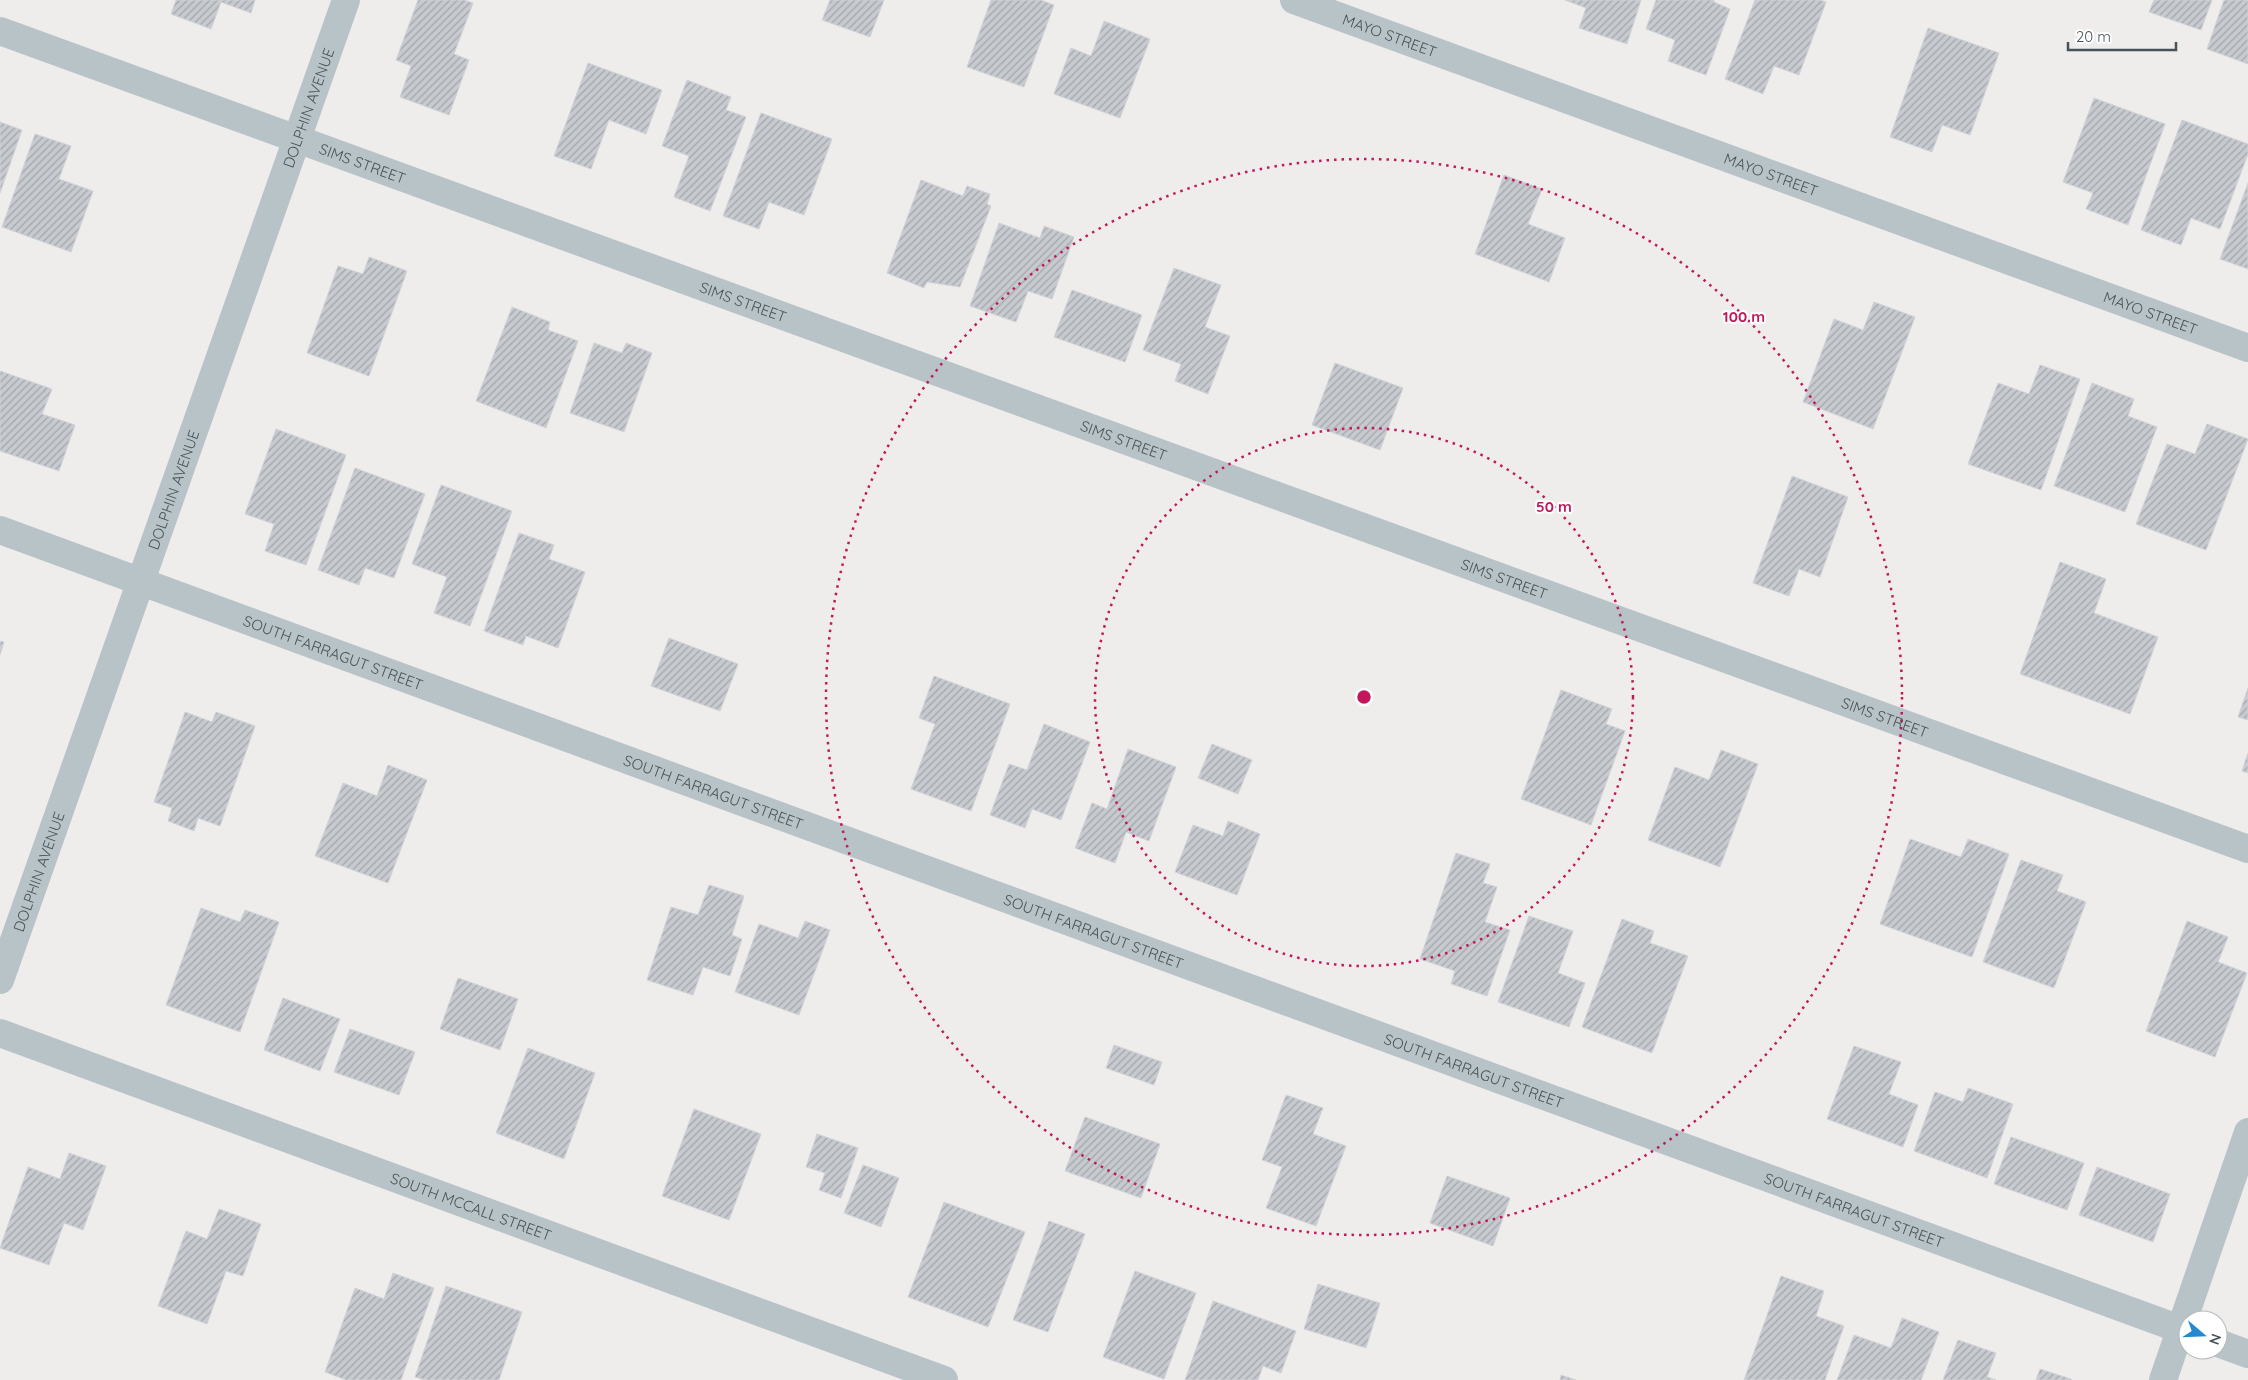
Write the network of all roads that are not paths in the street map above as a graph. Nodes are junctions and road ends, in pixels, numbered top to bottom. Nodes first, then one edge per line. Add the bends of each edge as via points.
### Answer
1 (346, 0) edge
2 (1294, 0) edge
3 (0, 31) edge
4 (297, 140) junction
5 (2248, 348) edge
6 (0, 530) edge
7 (139, 582) junction
8 (2248, 849) edge
9 (0, 980) edge
10 (0, 1033) edge
11 (2248, 1132) edge
12 (2190, 1310) edge
13 (2178, 1328) edge
14 (2178, 1344) edge
15 (2228, 1347) edge
16 (2248, 1354) edge
17 (944, 1380) edge
18 (2163, 1380) edge

1 - 4 street, DOLPHIN AVENUE
2 - 5 street, MAYO STREET
3 - 4 street, SIMS STREET
4 - 7 street, DOLPHIN AVENUE
4 - 8 street, SIMS STREET
6 - 7 street, SOUTH FARRAGUT STREET
7 - 9 street, DOLPHIN AVENUE
7 - 13 street, SOUTH FARRAGUT STREET
10 - 17 street, SOUTH MCCALL STREET
11 - 12 street
14 - 18 street
15 - 16 street

